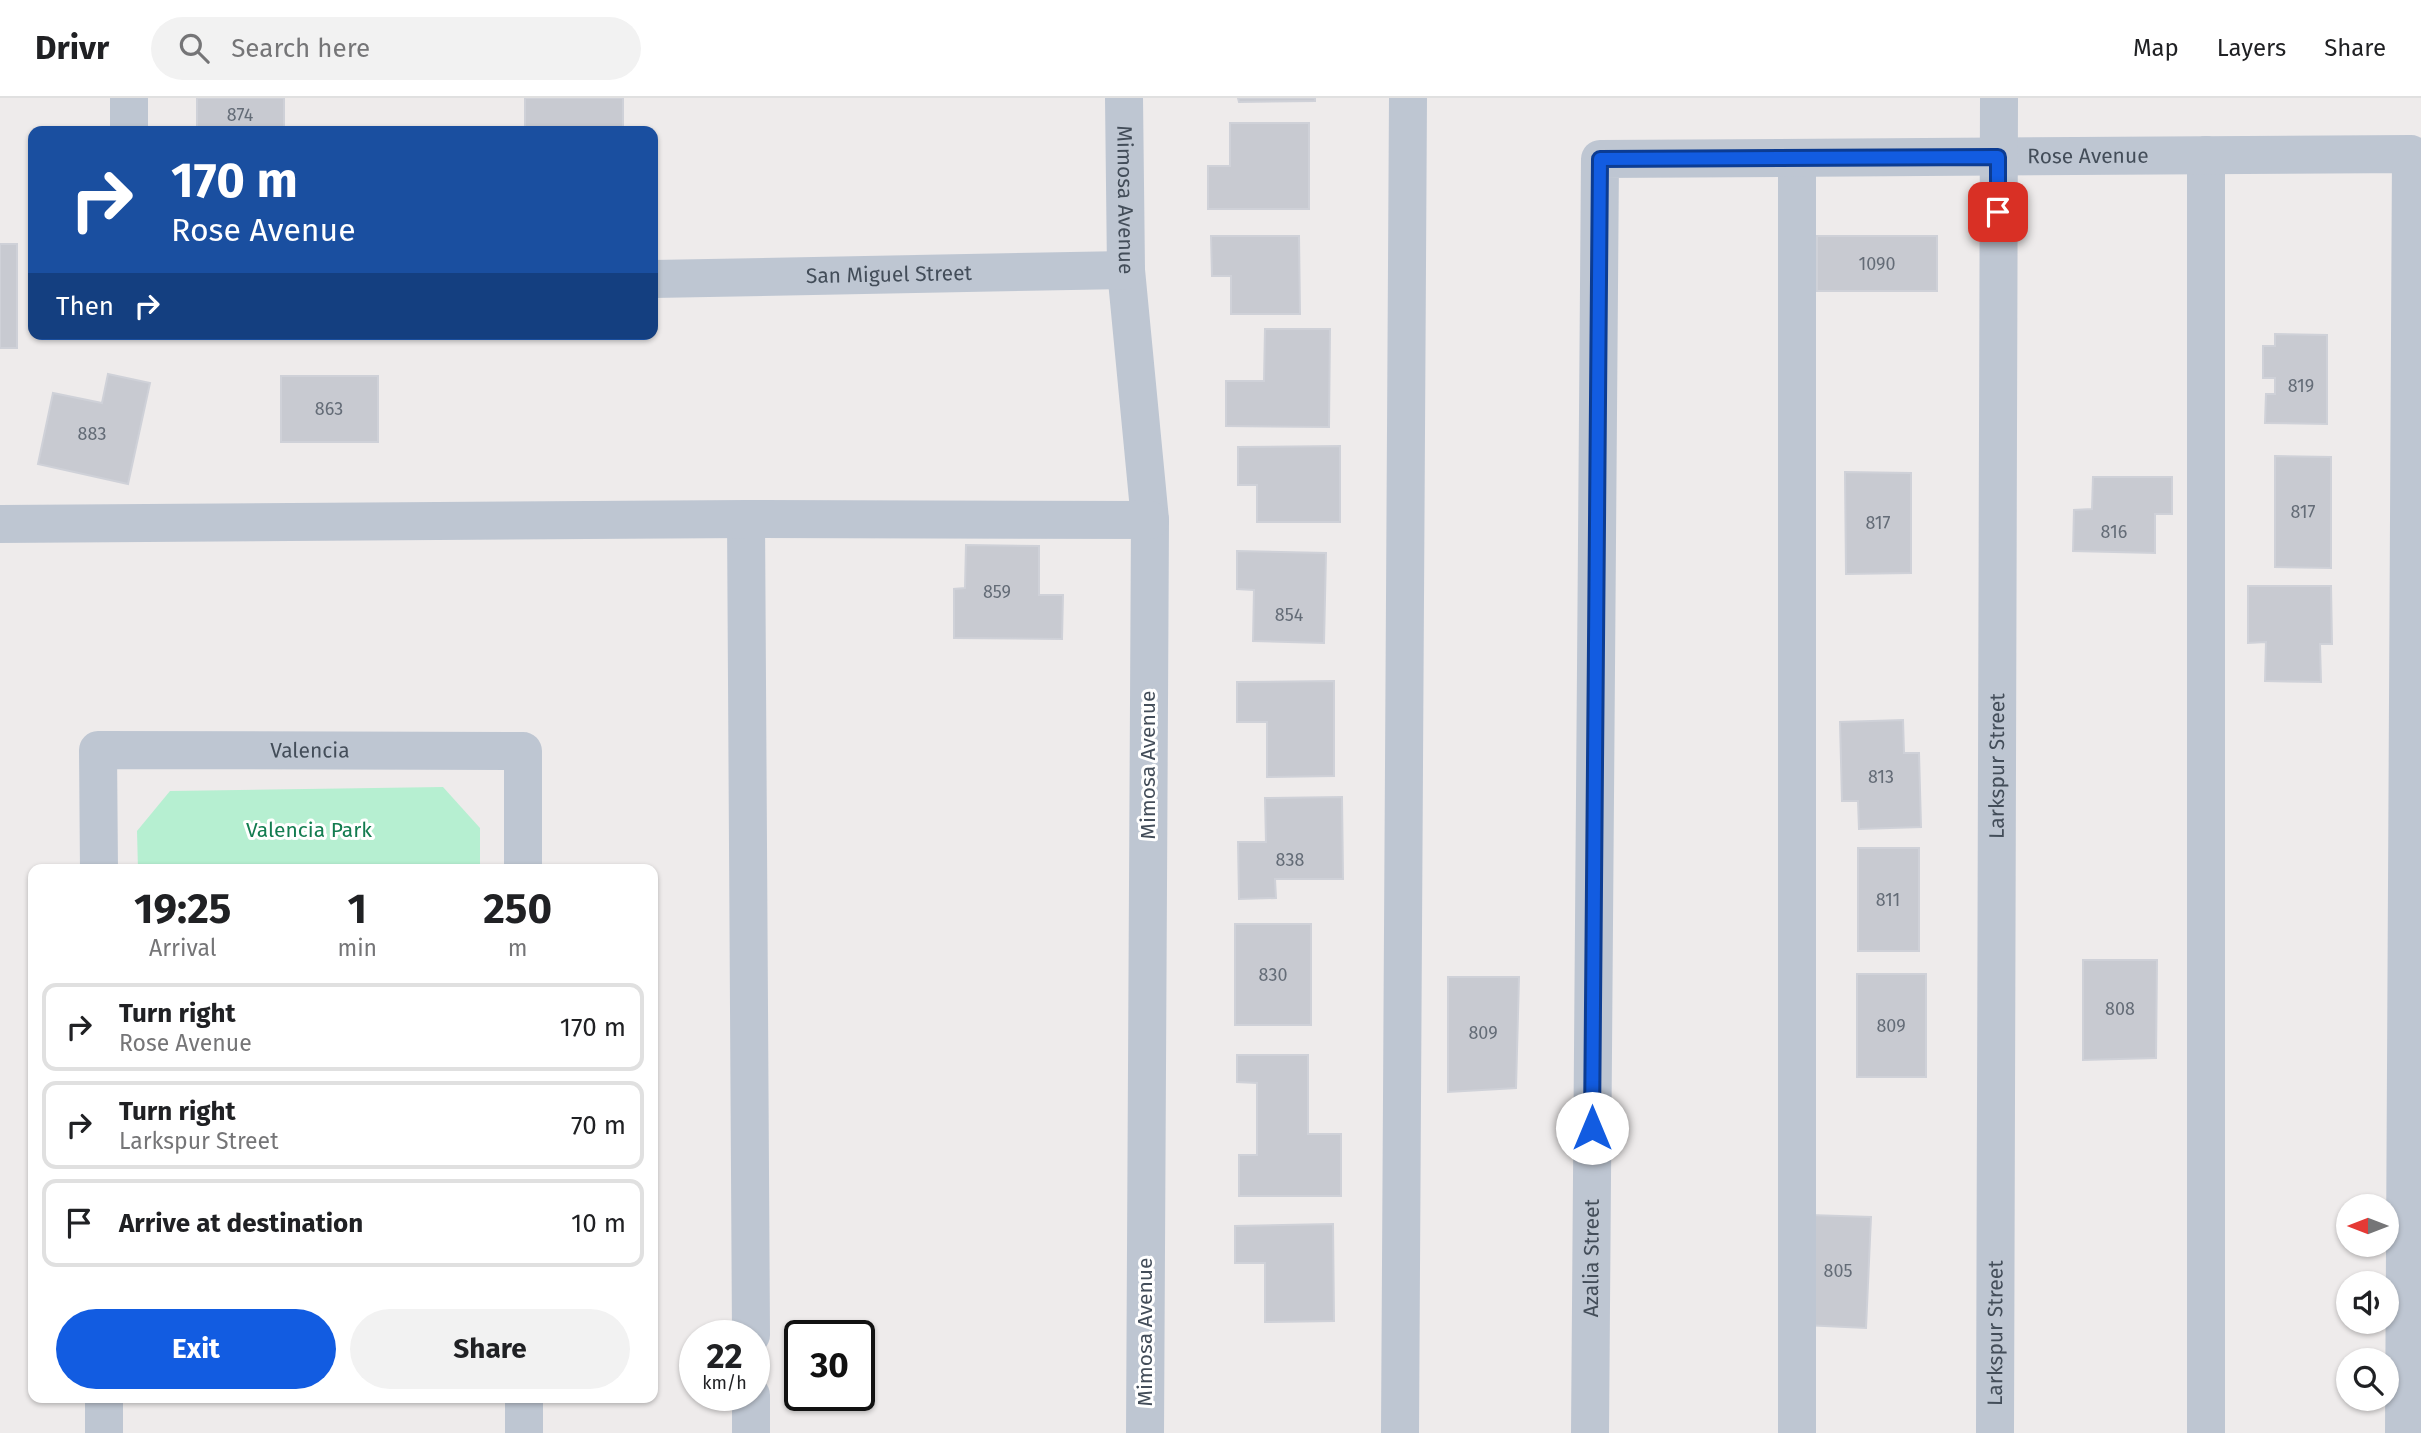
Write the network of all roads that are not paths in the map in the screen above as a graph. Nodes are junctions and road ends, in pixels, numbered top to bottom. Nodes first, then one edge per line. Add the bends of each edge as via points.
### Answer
1 (129, 98) edge
2 (1124, 98) edge
3 (1408, 98) edge
4 (1999, 98) edge
5 (129, 126) edge
6 (2206, 155) junction
7 (1998, 157) junction
8 (1797, 158) junction
9 (1600, 159) joint
10 (1126, 270) junction
11 (658, 279) edge
12 (746, 519) junction
13 (1150, 520) junction
14 (0, 524) edge
15 (99, 864) edge
16 (523, 864) edge
17 (751, 1320) edge
18 (104, 1403) edge
19 (524, 1403) edge
20 (751, 1411) edge
21 (104, 1433) edge
22 (524, 1433) edge
23 (751, 1433) edge
24 (1145, 1433) edge
25 (1400, 1433) edge
26 (1590, 1433) edge
27 (1797, 1433) edge
28 (1995, 1433) edge
29 (2206, 1433) edge
30 (2404, 1433) edge

1 - 5 street
2 - 10 street, Mimosa Avenue
3 - 25 street
4 - 7 street, Larkspur Street
6 - 7 street, Rose Avenue
6 - 29 street
6 - 30 street, Rose Avenue via 2410,154
7 - 8 street, Rose Avenue
7 - 28 street, Larkspur Street
8 - 9 street, Rose Avenue
8 - 27 street
9 - 26 street, Azalia Street
10 - 11 street, San Miguel Street
10 - 13 street, Mimosa Avenue
12 - 13 street
12 - 14 street
12 - 17 street
13 - 24 street, Mimosa Avenue
15 - 16 street, Valencia via 98,750 523,751
18 - 21 street
19 - 22 street
20 - 23 street

